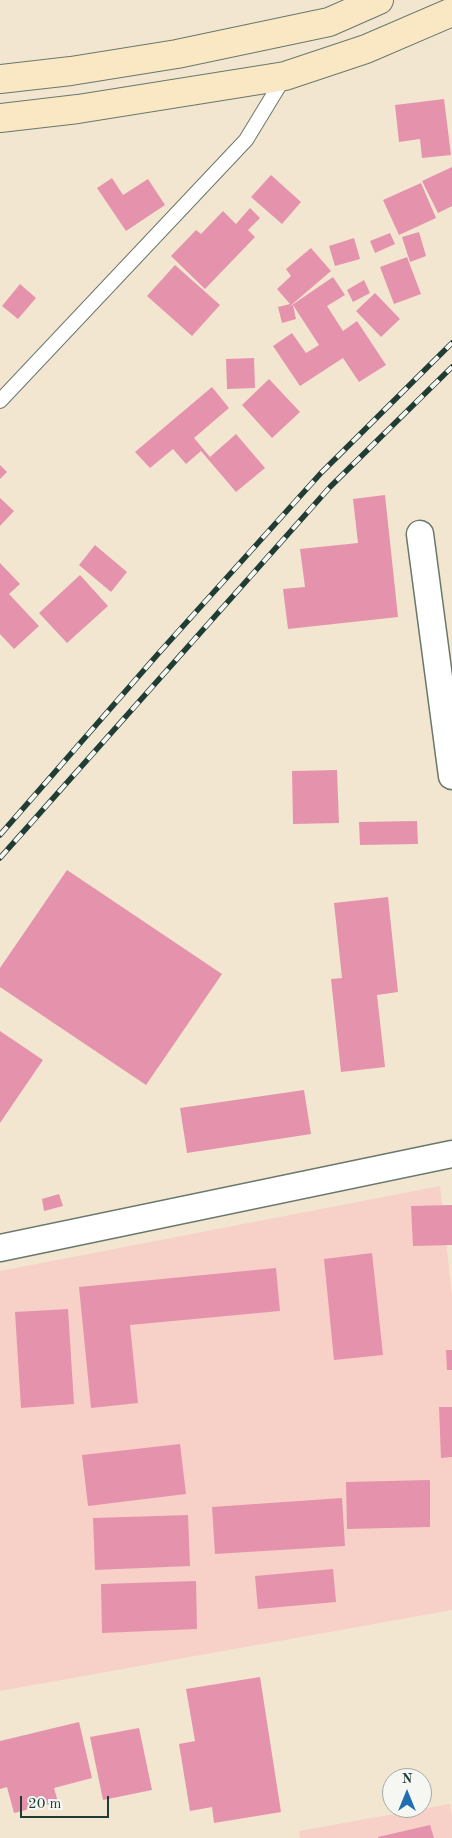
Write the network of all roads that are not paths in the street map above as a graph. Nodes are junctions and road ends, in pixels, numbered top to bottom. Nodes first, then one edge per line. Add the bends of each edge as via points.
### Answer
1 (379, 0) edge
2 (452, 12) edge
3 (285, 76) junction
4 (0, 79) edge
5 (0, 118) edge
6 (0, 401) edge
7 (420, 534) dead end
8 (452, 776) edge
9 (452, 1154) edge
10 (0, 1248) edge

1 - 4 main road via 329,22 176,54
2 - 3 main road via 366,49
3 - 5 main road
3 - 6 lane via 246,140
7 - 8 street
9 - 10 street

